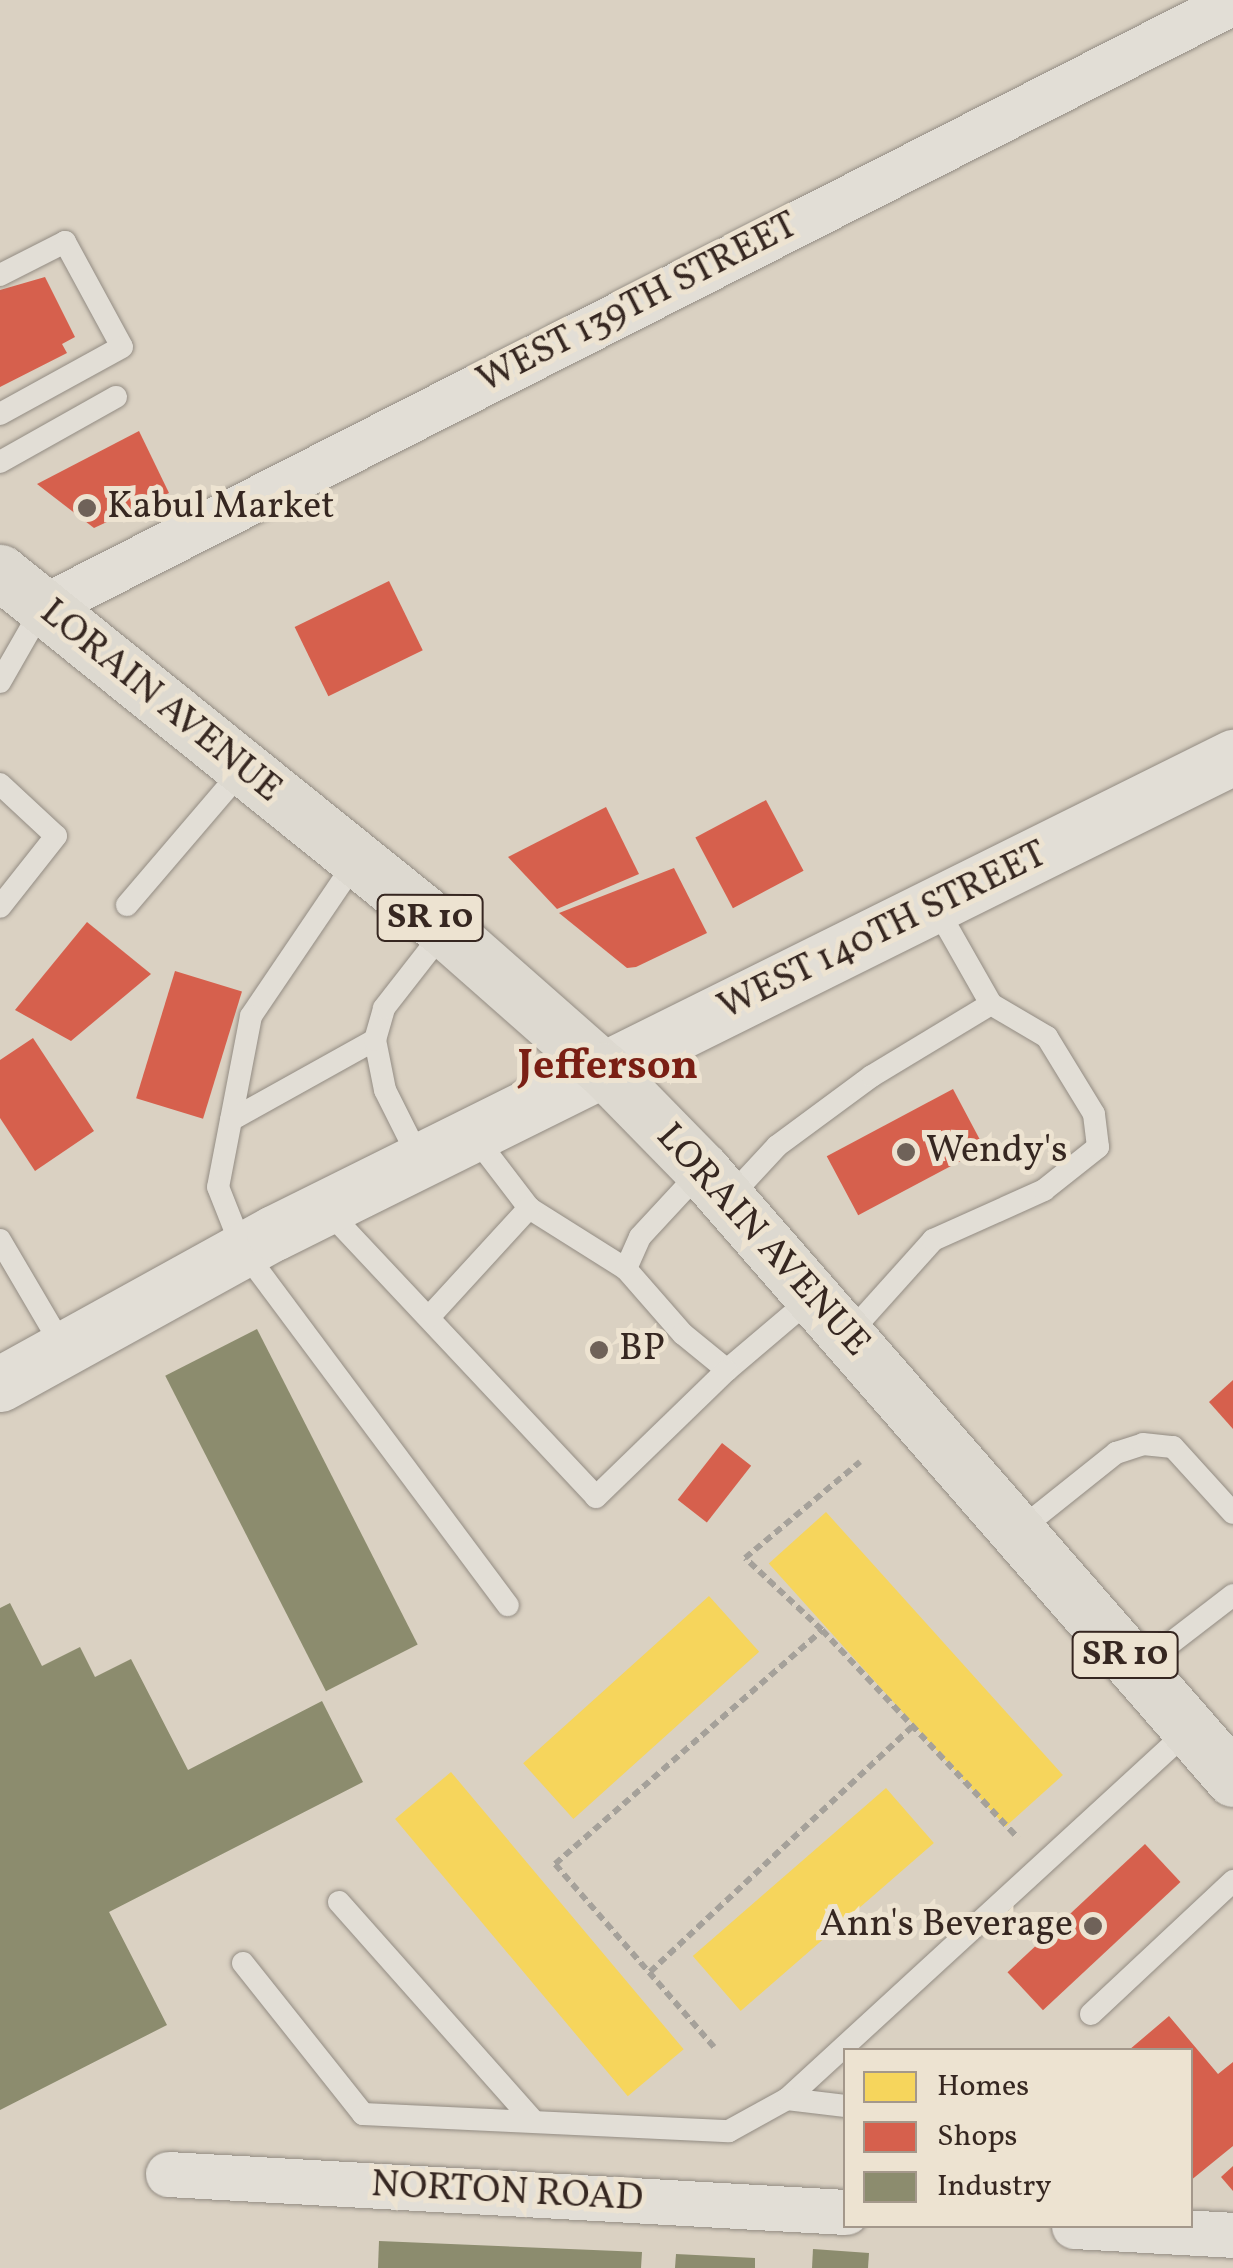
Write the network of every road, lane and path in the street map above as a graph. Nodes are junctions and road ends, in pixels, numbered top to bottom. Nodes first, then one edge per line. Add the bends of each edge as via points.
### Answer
1 (1233, 2) edge
2 (0, 275) edge
3 (116, 398) dead end
4 (0, 414) edge
5 (0, 462) edge
6 (0, 572) edge
7 (43, 607) junction
8 (0, 682) edge
9 (1233, 757) edge
10 (243, 770) junction
11 (0, 784) edge
12 (356, 861) junction
13 (127, 906) dead end
14 (936, 907) junction
15 (0, 908) edge
16 (445, 930) junction
17 (992, 1004) junction
18 (375, 1040) junction
19 (604, 1070) junction
20 (231, 1120) junction
21 (474, 1136) junction
22 (421, 1162) junction
23 (715, 1185) junction
24 (325, 1208) junction
25 (529, 1208) junction
26 (0, 1240) edge
27 (243, 1250) junction
28 (626, 1269) junction
29 (430, 1316) junction
30 (830, 1316) junction
31 (64, 1349) junction
32 (727, 1370) junction
33 (0, 1384) edge
34 (860, 1462) dead end
35 (1233, 1513) edge
36 (1018, 1532) junction
37 (1233, 1595) edge
38 (508, 1605) dead end
39 (822, 1630) junction
40 (1137, 1669) junction
41 (913, 1726) junction
42 (1190, 1729) junction
43 (1232, 1777) edge
44 (1018, 1838) dead end
45 (1233, 1881) edge
46 (339, 1902) dead end
47 (242, 1962) dead end
48 (650, 1972) junction
49 (1091, 2014) dead end
50 (714, 2047) dead end
51 (787, 2099) junction
52 (843, 2106) edge
53 (530, 2118) junction
54 (168, 2174) dead end
55 (843, 2212) edge
56 (1114, 2228) edge
57 (1233, 2234) edge

1 - 7 street, WEST 139TH STREET
2 - 4 lane via 65,242 122,347
3 - 5 lane
6 - 7 main road, LORAIN AVENUE / SR 10
7 - 8 lane
7 - 10 main road, LORAIN AVENUE / SR 10
9 - 14 main road, WEST 140TH STREET
10 - 12 main road, LORAIN AVENUE / SR 10
10 - 13 lane
11 - 15 lane via 56,836
12 - 16 main road, LORAIN AVENUE / SR 10
12 - 20 lane via 252,1016
14 - 17 lane
14 - 19 main road, WEST 140TH STREET
16 - 18 lane via 384,1008
16 - 19 main road, LORAIN AVENUE / SR 10
17 - 23 lane via 872,1076
17 - 30 lane via 1048,1037 1094,1114 1098,1148 1044,1190 932,1240
18 - 20 lane
18 - 22 lane via 385,1090
19 - 21 main road, WEST 140TH STREET
19 - 23 main road, LORAIN AVENUE / SR 10
20 - 27 lane via 218,1187
21 - 22 main road, WEST 140TH STREET
21 - 25 lane
22 - 24 main road, WEST 140TH STREET
23 - 28 lane via 640,1237
23 - 30 main road, LORAIN AVENUE / SR 10
24 - 27 main road, WEST 140TH STREET
24 - 29 lane
25 - 28 lane
25 - 29 lane
26 - 31 lane
27 - 31 main road, WEST 140TH STREET
27 - 38 lane
28 - 32 lane via 683,1334
29 - 32 lane via 596,1497
30 - 32 lane
30 - 36 main road, LORAIN AVENUE / SR 10
31 - 33 main road, WEST 140TH STREET
34 - 39 path via 745,1558
35 - 36 lane via 1173,1448 1142,1444 1116,1452
36 - 40 main road, LORAIN AVENUE / SR 10
37 - 40 lane
39 - 41 path
39 - 48 path via 555,1864
40 - 42 main road, LORAIN AVENUE / SR 10
41 - 44 path
41 - 48 path
42 - 43 main road, LORAIN AVENUE / SR 10
42 - 51 lane
45 - 49 lane
46 - 53 lane
47 - 53 lane via 362,2114
48 - 50 path
51 - 52 lane
51 - 53 lane via 730,2131
54 - 55 street, NORTON ROAD
56 - 57 street

